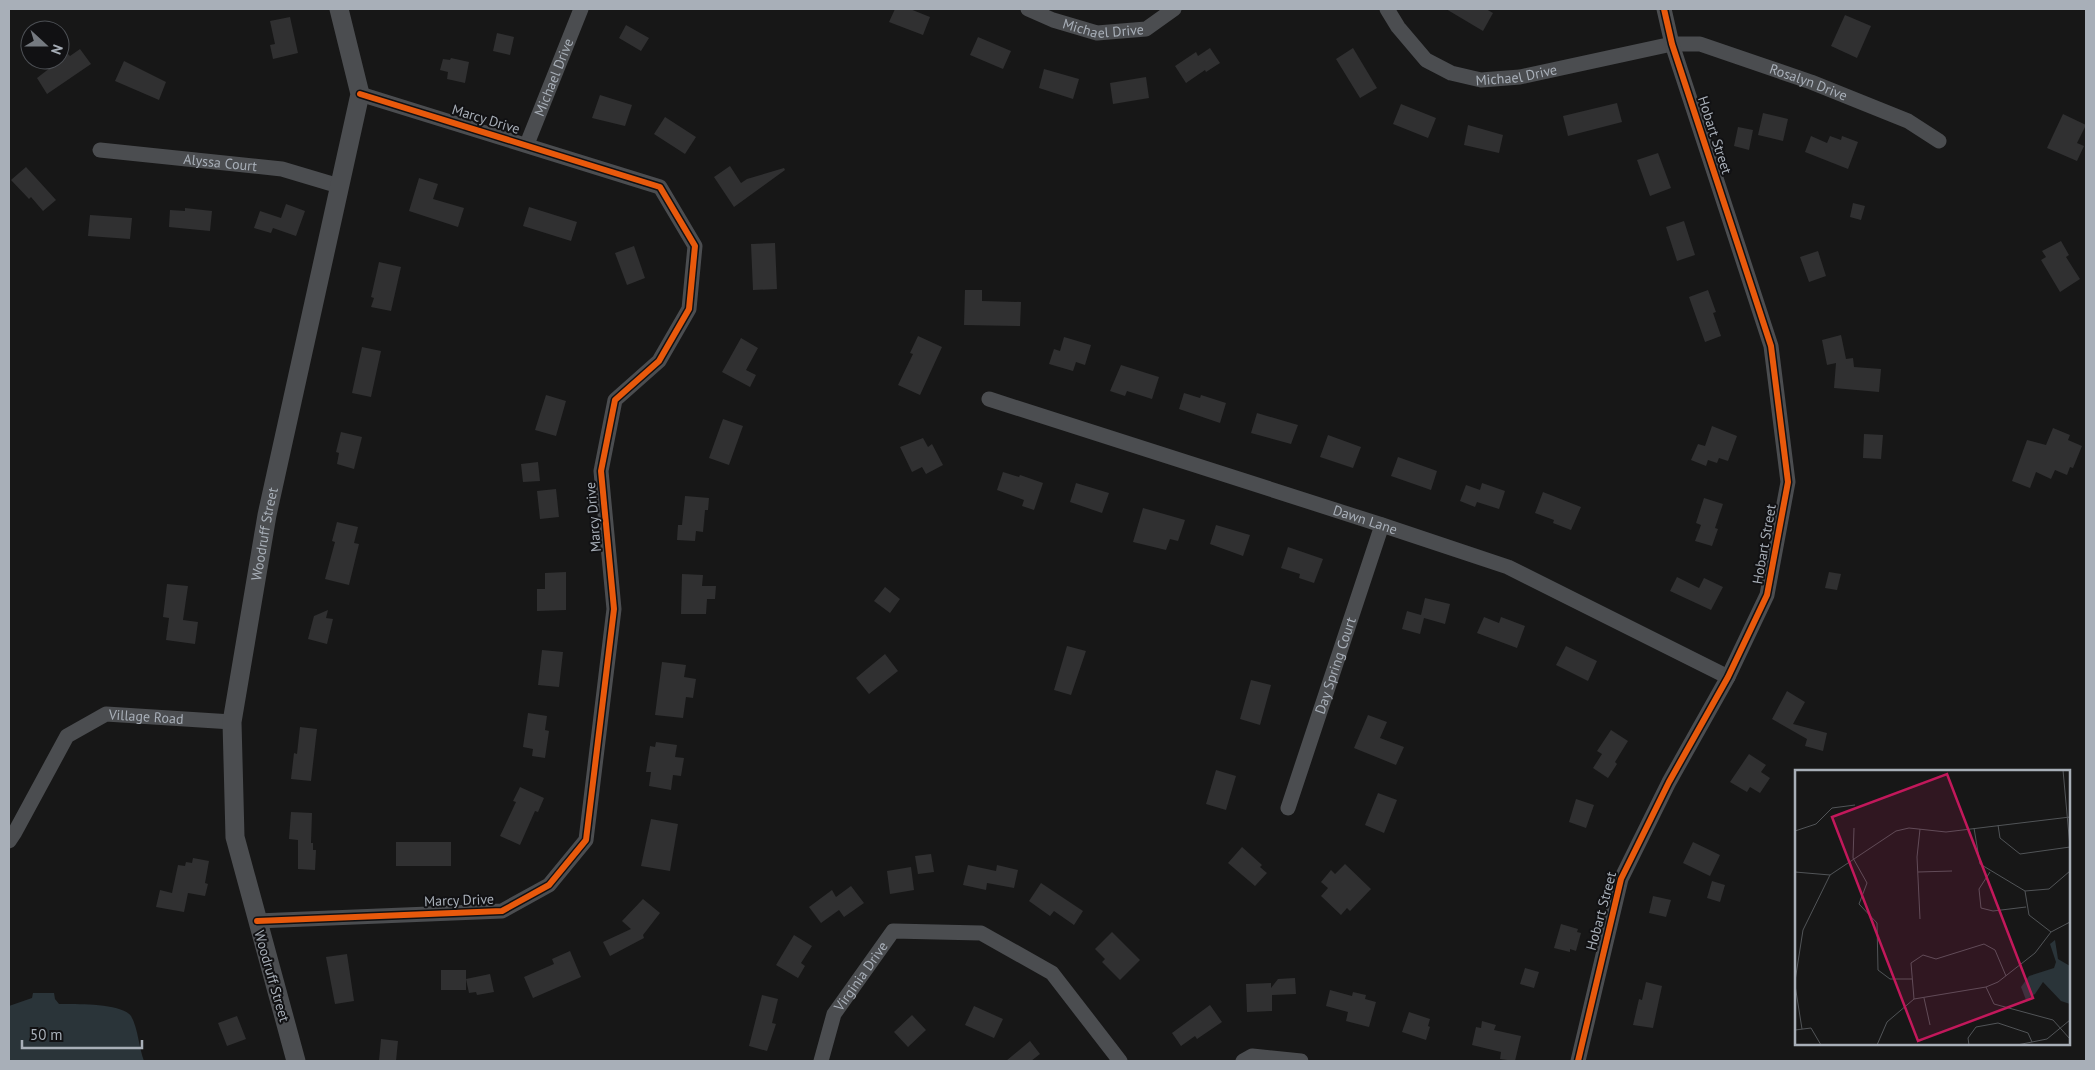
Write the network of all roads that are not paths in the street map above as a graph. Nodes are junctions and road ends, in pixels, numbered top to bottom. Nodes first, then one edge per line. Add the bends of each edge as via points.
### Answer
1 (339, 9) edge
2 (581, 9) edge
3 (1028, 9) edge
4 (1174, 9) edge
5 (1387, 9) edge
6 (1664, 9) edge
7 (1672, 44) junction
8 (360, 94) junction
9 (1939, 141) dead end
10 (527, 144) junction
11 (100, 150) dead end
12 (339, 186) junction
13 (989, 399) dead end
14 (1382, 525) junction
15 (1728, 677) junction
16 (232, 722) junction
17 (1288, 808) dead end
18 (9, 841) edge
19 (257, 921) junction
20 (296, 1061) edge
21 (821, 1061) edge
22 (1120, 1061) edge
23 (1243, 1061) edge
24 (1301, 1061) edge
25 (1578, 1061) edge

1 - 8 street, Woodruff Street
2 - 10 street, Michael Drive
3 - 4 street, Michael Drive via 1097,33 1146,29
5 - 7 street, Michael Drive via 1426,60 1451,73 1481,80 1520,77
6 - 7 street, Hobart Street
7 - 9 street, Rosalyn Drive via 1700,44 1811,82 1908,121
7 - 15 street, Hobart Street via 1771,346 1788,482 1768,595
8 - 10 street, Marcy Drive
8 - 12 street, Woodruff Street
10 - 19 street, Marcy Drive via 660,187 695,246 690,309 659,361 615,400 608,436 602,471 614,609 586,840 549,885 502,911
11 - 12 street, Alyssa Court via 282,169
12 - 16 street, Woodruff Street via 267,515
13 - 14 street, Dawn Lane
14 - 15 street, Dawn Lane via 1508,568
14 - 17 street, Day Spring Court
15 - 25 street, Hobart Street via 1669,782 1621,879
16 - 18 street, Village Road via 106,714 67,736
16 - 19 street, Woodruff Street via 236,837
19 - 20 street, Woodruff Street
21 - 22 street, Virginia Drive via 834,1014 893,932 981,933 1052,973
23 - 24 street via 1252,1056

